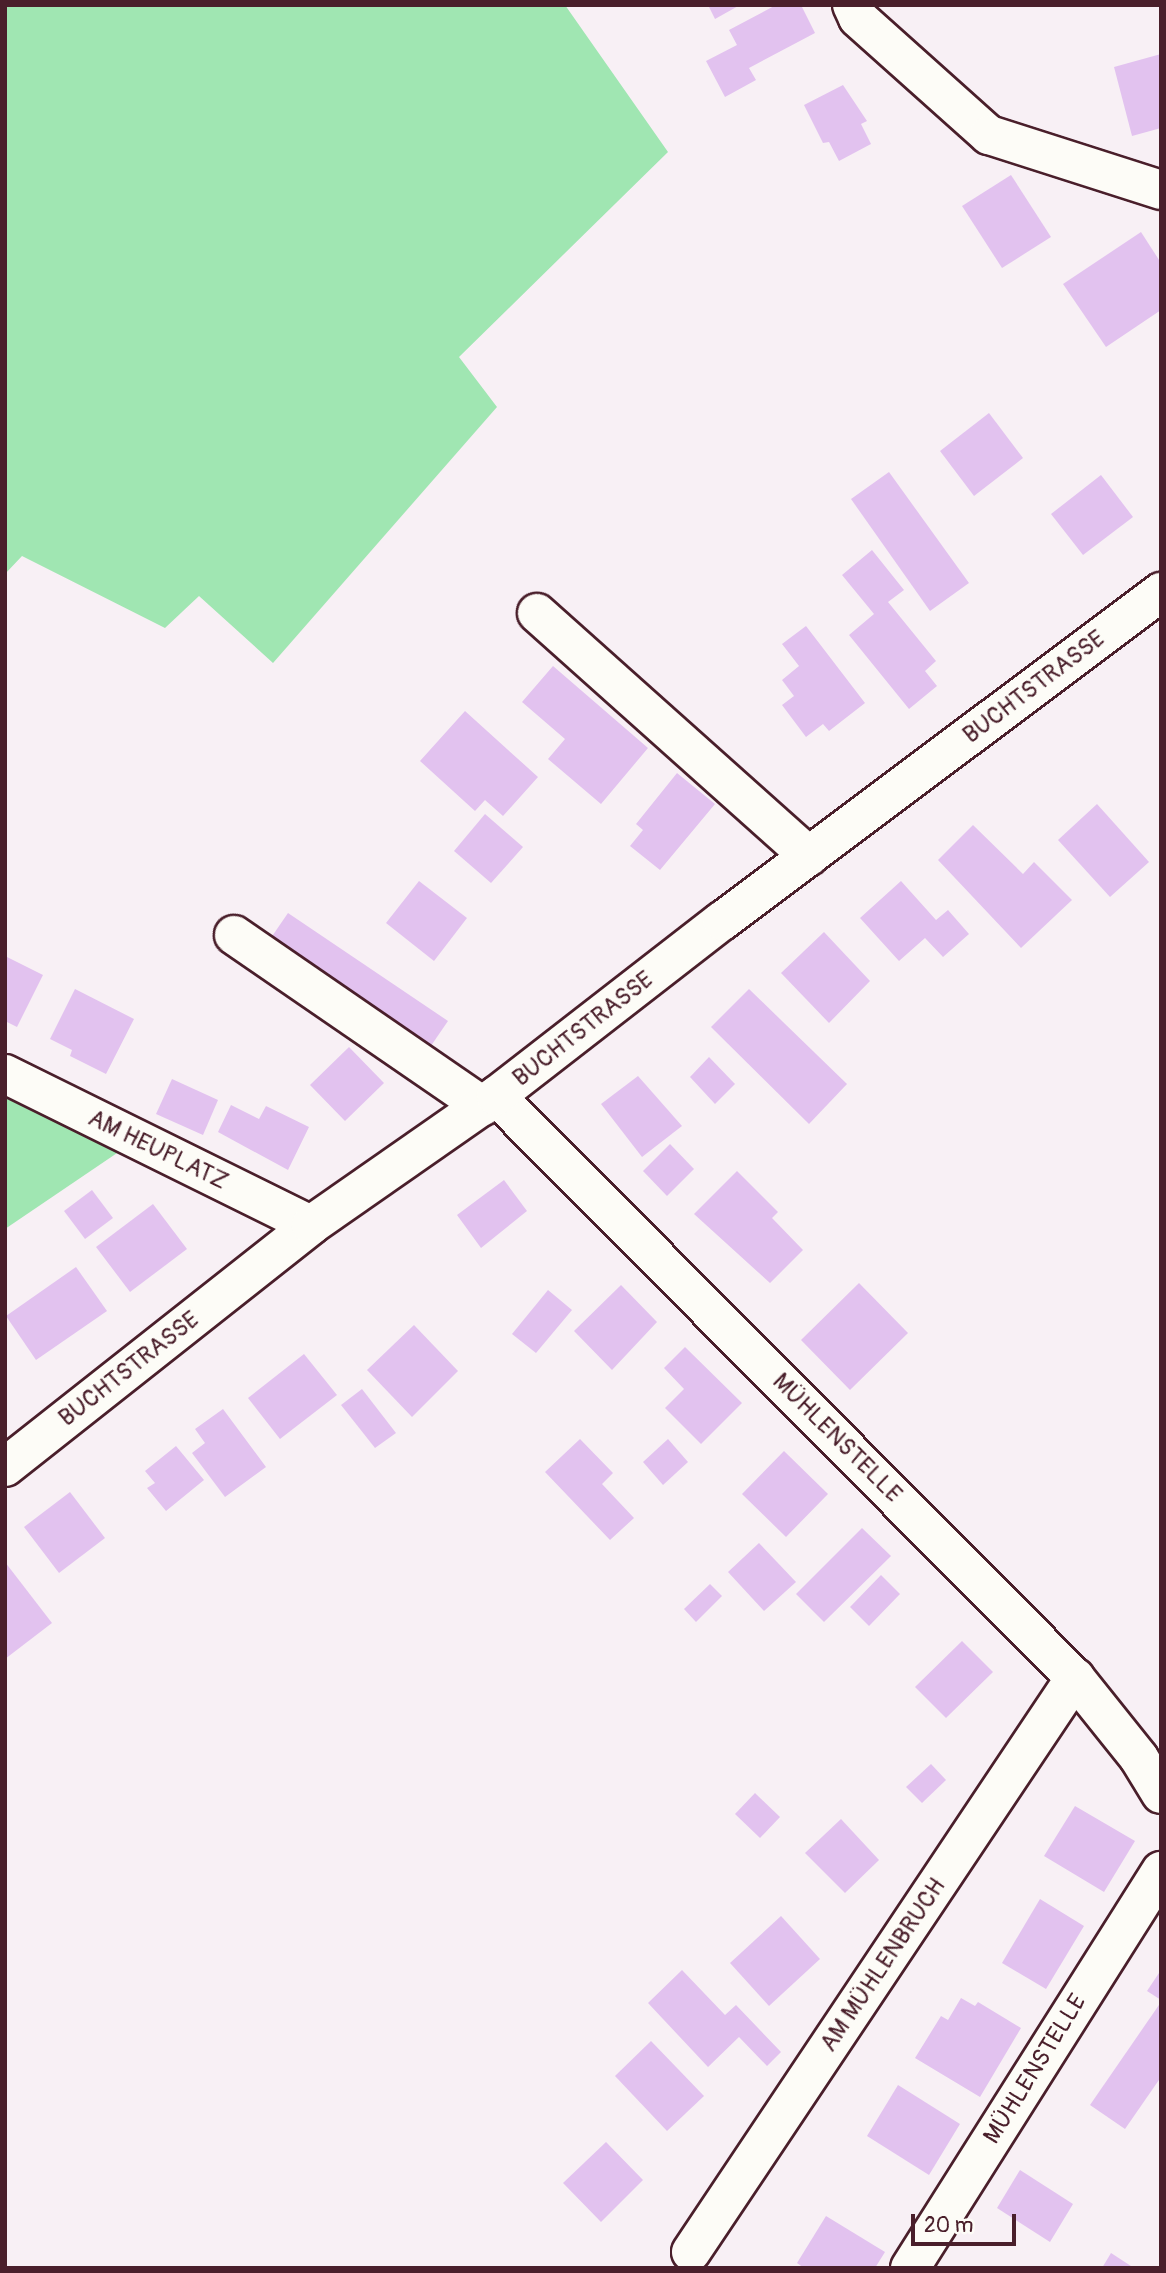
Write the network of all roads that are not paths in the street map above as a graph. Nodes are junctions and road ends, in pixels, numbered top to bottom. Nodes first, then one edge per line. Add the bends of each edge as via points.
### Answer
1 (852, 5) edge
2 (1161, 190) edge
3 (1161, 592) edge
4 (537, 613) dead end
5 (809, 856) junction
6 (234, 935) dead end
7 (5, 1074) edge
8 (490, 1101) junction
9 (311, 1225) junction
10 (5, 1467) edge
11 (1075, 1678) junction
12 (1161, 1794) edge
13 (1161, 1871) edge
14 (691, 2252) dead end
15 (910, 2268) edge

1 - 2 street via 858,19 989,135
3 - 5 street, BUCHTSTRASSE
4 - 5 street
5 - 8 street, BUCHTSTRASSE
6 - 8 street, MÜHLENSTELLE
7 - 9 street, AM HEUPLATZ
8 - 9 street, BUCHTSTRASSE
8 - 11 street, MÜHLENSTELLE
9 - 10 street, BUCHTSTRASSE
11 - 12 street, MÜHLENSTELLE via 1139,1758
11 - 14 street, AM MÜHLENBRUCH
13 - 15 street, MÜHLENSTELLE

